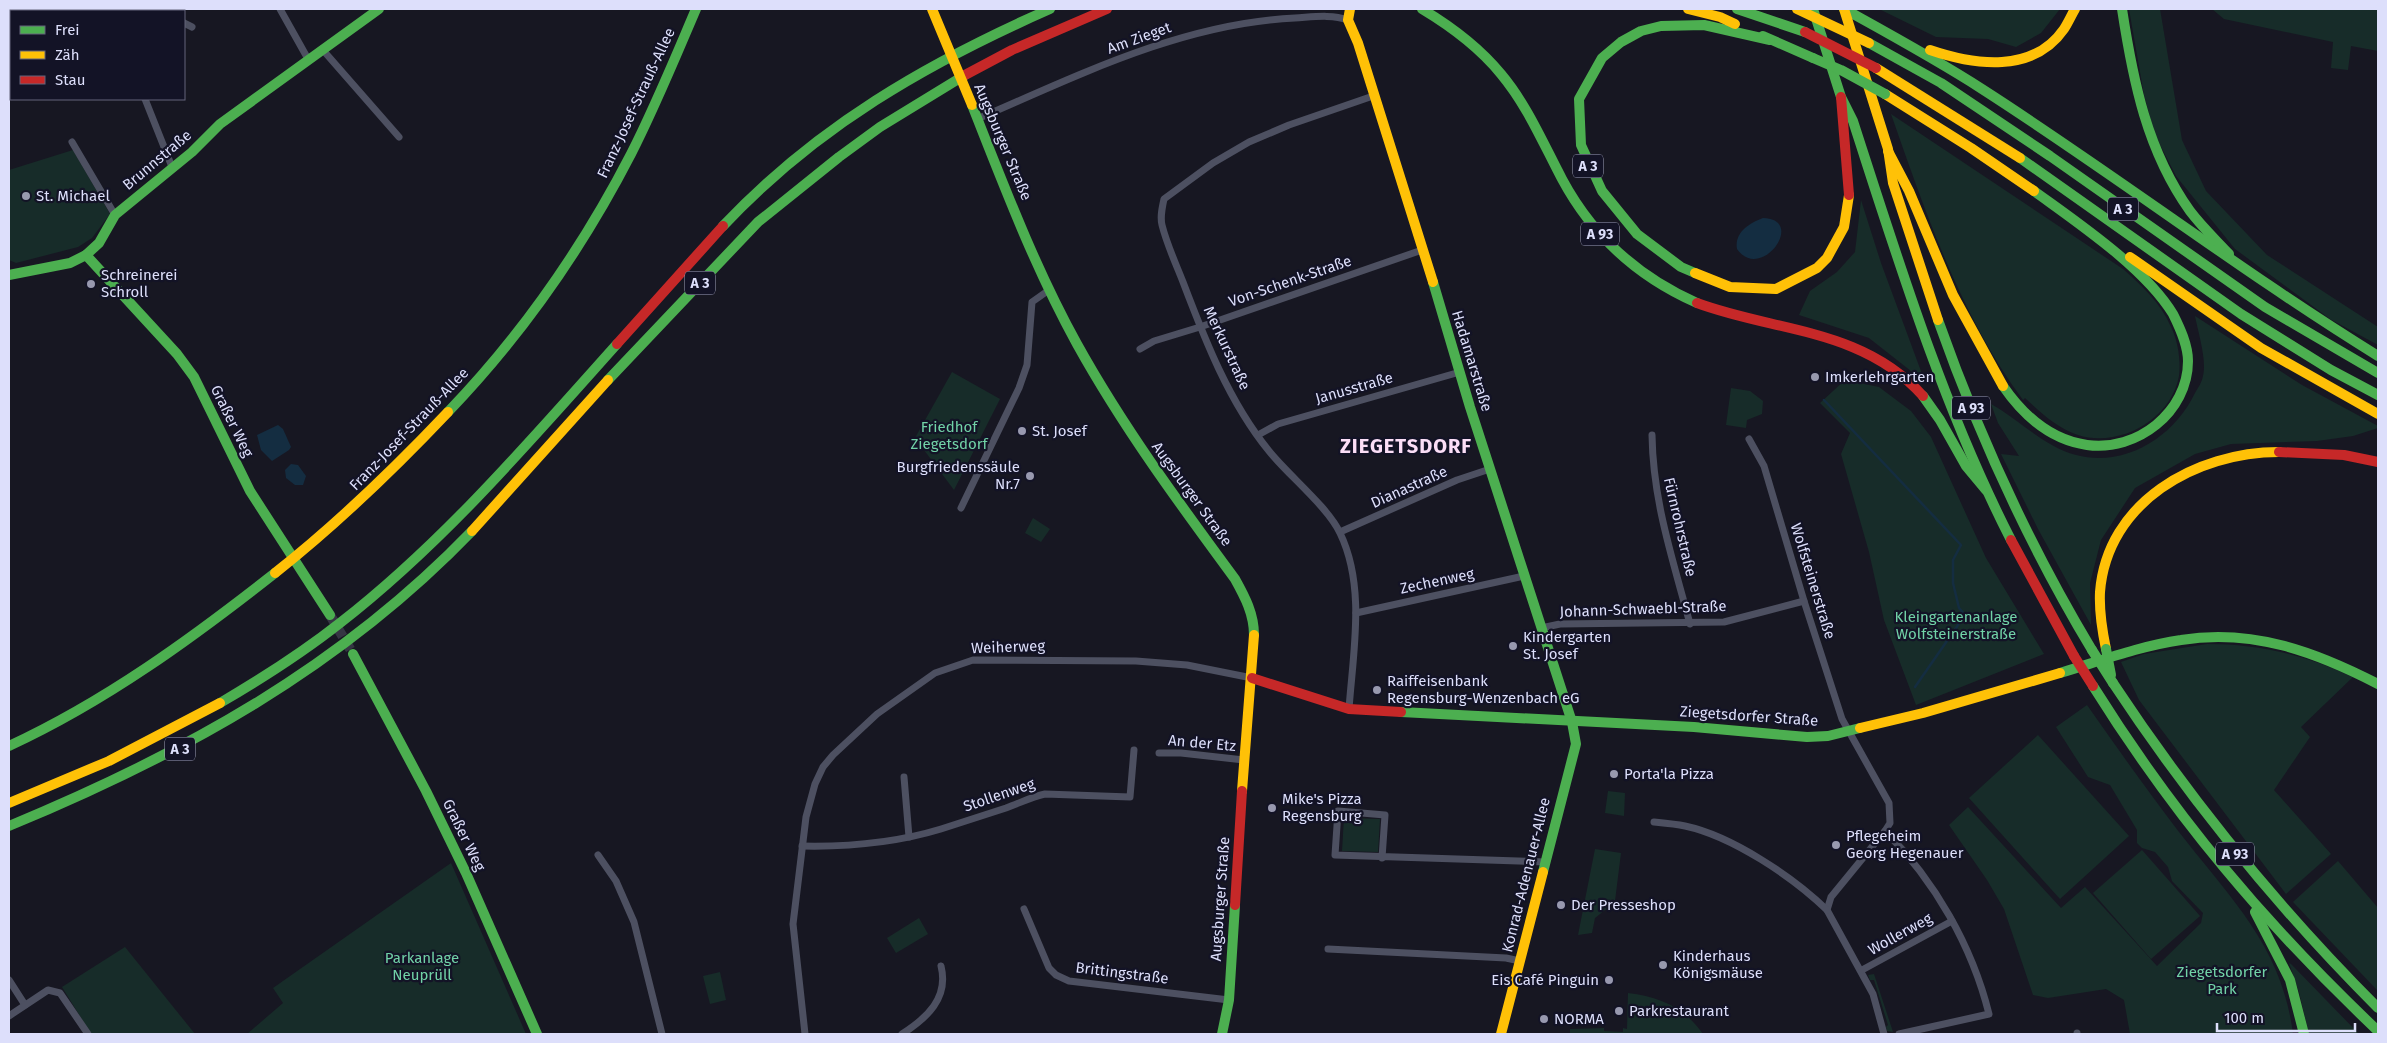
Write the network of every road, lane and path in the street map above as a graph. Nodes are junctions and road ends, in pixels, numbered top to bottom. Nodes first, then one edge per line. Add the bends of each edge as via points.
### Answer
1 (280, 9) edge
2 (379, 9) edge
3 (696, 9) edge
4 (932, 9) edge
5 (1050, 9) edge
6 (1107, 9) edge
7 (1350, 9) edge
8 (1422, 9) edge
9 (1688, 9) edge
10 (1737, 9) edge
11 (1797, 9) edge
12 (1813, 9) edge
13 (1844, 9) edge
14 (2075, 9) edge
15 (2122, 9) edge
16 (1348, 20) junction
17 (185, 23) edge
18 (192, 26) dead end
19 (1900, 38) junction
20 (1770, 40) junction
21 (322, 49) junction
22 (308, 59) junction
23 (1373, 96) junction
24 (1841, 98) junction
25 (145, 100) edge
26 (977, 120) junction
27 (399, 137) dead end
28 (72, 142) dead end
29 (1888, 151) junction
30 (172, 167) junction
31 (115, 215) junction
32 (2088, 230) junction
33 (1422, 250) junction
34 (86, 255) junction
35 (2242, 269) junction
36 (9, 276) edge
37 (1049, 290) junction
38 (1200, 327) junction
39 (1140, 349) dead end
40 (2378, 356) edge
41 (1460, 372) junction
42 (2378, 373) edge
43 (2378, 395) edge
44 (2378, 414) edge
45 (1258, 435) junction
46 (1652, 435) dead end
47 (1750, 439) dead end
48 (2378, 462) edge
49 (1490, 469) junction
50 (1986, 490) junction
51 (961, 508) dead end
52 (1340, 532) junction
53 (294, 559) junction
54 (1524, 576) junction
55 (1804, 601) junction
56 (1356, 613) junction
57 (330, 615) tunnel mouth
58 (1690, 624) junction
59 (1541, 628) junction
60 (353, 654) tunnel mouth
61 (1252, 678) junction
62 (2113, 683) junction
63 (2378, 684) edge
64 (1349, 709) junction
65 (1572, 722) junction
66 (1848, 732) junction
67 (9, 746) edge
68 (1134, 750) dead end
69 (1159, 753) dead end
70 (1244, 760) junction
71 (904, 777) dead end
72 (9, 803) edge
73 (1654, 822) dead end
74 (9, 826) edge
75 (1885, 831) junction
76 (909, 837) junction
77 (802, 846) junction
78 (598, 855) dead end
79 (1382, 858) junction
80 (1545, 862) junction
81 (2244, 894) junction
82 (1024, 909) dead end
83 (1828, 910) junction
84 (1952, 921) junction
85 (1328, 949) dead end
86 (1520, 961) junction
87 (941, 966) dead end
88 (1862, 970) junction
89 (9, 980) edge
90 (1229, 1000) junction
91 (25, 1005) junction
92 (2378, 1008) edge
93 (9, 1016) edge
94 (2378, 1031) edge
95 (88, 1034) edge
96 (537, 1034) edge
97 (662, 1034) edge
98 (805, 1034) edge
99 (902, 1034) edge
100 (1222, 1034) edge
101 (1501, 1034) edge
102 (1884, 1034) edge
103 (1899, 1034) edge
104 (2304, 1034) edge

1 - 22 street
2 - 21 main road, Brunnstraße
3 - 53 main road, Franz-Josef-Strauß-Allee via 630,156 537,305 482,374 395,470
4 - 26 main road, Augsburger Straße, bridge
5 - 72 main road, A 3 via 956,52 886,92 821,139 751,198 471,503 415,558 343,620 260,680 184,724 84,772
6 - 74 main road, A 3 via 1008,50 941,88 832,162 763,218 624,362 462,543 395,605 315,668 202,738 123,778
7 - 16 main road
8 - 50 main road, A 93 via 1469,39 1497,68 1522,103 1570,193 1611,246 1654,279 1697,303 1844,342 1894,369 1922,395 1968,468
9 - 20 main road via 1720,17
10 - 43 main road, A 3, bridge via 1805,32 1876,68 2024,160 2243,316
11 - 42 main road, A 3, bridge via 1939,82 2274,313
12 - 24 main road, A 93
13 - 19 main road
13 - 29 main road, A 93
14 - 19 main road via 2064,30 2052,42 2018,61 1970,63
15 - 35 main road via 2137,95 2148,136 2169,179 2191,212
16 - 23 main road, Hadamarstraße
16 - 26 street, Am Zieget via 1336,16 1267,19 1214,28 1121,59
17 - 18 street
19 - 35 main road via 2037,125
20 - 24 main road, A 3 via 1712,24 1668,25 1638,32 1613,46 1592,68 1578,104 1577,122 1582,151 1608,199 1654,248 1706,279 1745,290 1782,288 1813,272 1832,252 1846,219 1848,178
20 - 32 main road, bridge via 1841,70 1885,94 1954,136
21 - 22 main road, Brunnstraße
21 - 27 street
22 - 30 main road, Brunnstraße via 220,124
23 - 33 main road, Hadamarstraße
23 - 38 street, Merkurstraße via 1249,142 1164,199 1162,224
24 - 50 main road, A 93 via 1853,121 1927,347
25 - 30 street
26 - 37 main road, Augsburger Straße
28 - 31 street
29 - 32 main road, A 93 via 1903,176 1965,319 2009,394 2031,419 2055,435 2078,446 2099,447 2127,443 2160,424 2181,394 2188,355 2178,327 2160,298 2129,264
29 - 62 main road, A 93, bridge via 1892,180 1916,258 1970,406 1999,474 2054,585
30 - 31 main road, Brunnstraße
31 - 34 main road, Brunnstraße via 99,244
32 - 44 main road, A 3 via 2262,348
33 - 38 street, Von-Schenk-Straße
33 - 41 main road, Hadamarstraße
34 - 36 main road, Brunnstraße via 70,262
34 - 53 main road, Graßer Weg via 177,354 194,377 250,491
35 - 40 main road
37 - 51 street via 1032,302 1027,365
37 - 61 main road, Augsburger Straße via 1093,373 1134,439 1236,579 1254,622
38 - 39 street, Von-Schenk-Straße via 1154,341
38 - 45 street, Merkurstraße via 1227,384
41 - 45 street, Janusstraße via 1278,424
41 - 49 main road, Hadamarstraße
45 - 52 street, Merkurstraße
46 - 58 street, Fürnrohrstraße via 1662,525
47 - 55 street, Wolfsteinerstraße via 1764,466
48 - 62 main road, bridge via 2304,452 2248,455 2195,467 2158,487 2127,518 2106,560 2101,583 2100,616
49 - 52 street, Dianastraße via 1457,480
49 - 54 main road, Hadamarstraße
50 - 81 main road, A 93, bridge via 2032,583 2092,686 2173,804
52 - 56 street, Merkurstraße via 1351,561
53 - 57 main road, Graßer Weg
53 - 67 main road, Franz-Josef-Strauß-Allee via 195,635 108,693
54 - 56 street, Zechenweg
54 - 59 main road, Hadamarstraße
55 - 58 street, Johann-Schwaebl-Straße via 1724,622
55 - 66 street, Wolfsteinerstraße
56 - 64 street, Merkurstraße
58 - 59 street, Johann-Schwaebl-Straße via 1560,624
59 - 65 main road, Hadamarstraße
60 - 96 main road, Graßer Weg via 466,873
61 - 64 main road, Ziegetsdorfer Straße
61 - 70 main road, Augsburger Straße
61 - 77 street, Weiherweg via 1187,665 1136,661 973,660 954,665 935,673 897,699 833,755 815,784
62 - 92 main road, A 93 via 2185,791 2237,856 2290,918
63 - 66 main road, Ziegetsdorfer Straße via 2358,672 2292,645 2233,637 2189,638 2143,648
64 - 65 main road, Ziegetsdorfer Straße
65 - 66 main road, Ziegetsdorfer Straße via 1685,727 1807,738
65 - 80 main road, Konrad-Adenauer-Allee via 1576,744
66 - 75 street, Wolfsteinerstraße via 1889,802 1890,823
68 - 76 street, Stollenweg via 1130,797 1032,796 1008,808
69 - 70 street, An der Etz
70 - 90 main road, Augsburger Straße
71 - 76 street
73 - 83 street via 1686,826 1738,846
75 - 83 street via 1831,898
75 - 84 street via 1910,857
76 - 77 street, Stollenweg via 843,846
77 - 98 street, Weiherweg via 793,924
78 - 97 street via 616,881 634,922
79 - 79 street via 1334,855 1338,811 1385,815
79 - 80 street
80 - 86 main road, Konrad-Adenauer-Allee
81 - 94 main road, A 93 via 2302,958
81 - 104 main road, A 93 via 2290,980
82 - 90 street, Brittingstraße via 1049,968 1069,981
83 - 88 street
84 - 88 street, Wollerweg
84 - 103 street via 1982,987 1988,1014
85 - 86 street
86 - 101 main road, Konrad-Adenauer-Allee
87 - 99 street via 944,990 935,1004
88 - 102 street via 1873,994
89 - 91 street
90 - 100 main road, Augsburger Straße
91 - 93 street
91 - 95 street via 48,990 60,993

